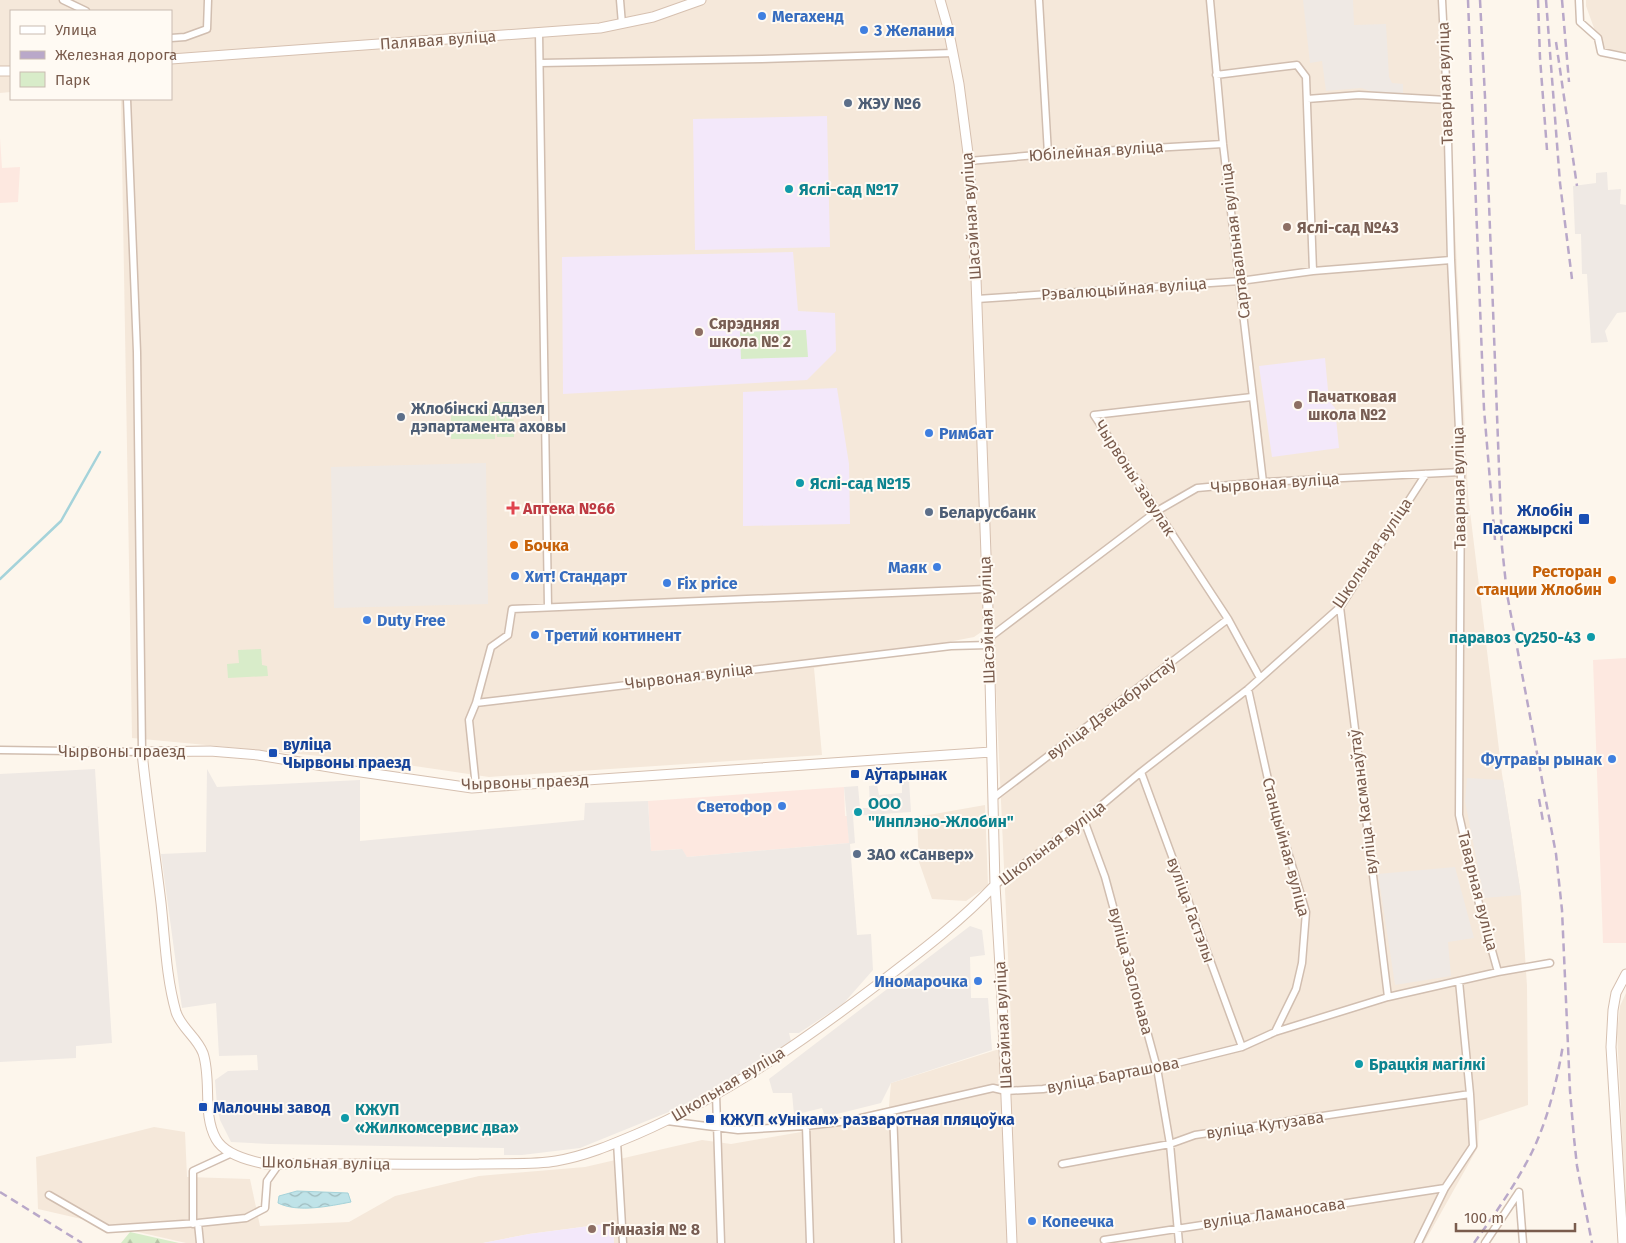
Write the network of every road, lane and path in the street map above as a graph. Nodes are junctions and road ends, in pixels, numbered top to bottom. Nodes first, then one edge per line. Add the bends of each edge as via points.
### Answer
1 (63, 0) edge
2 (208, 0) edge
3 (620, 0) edge
4 (701, 0) edge
5 (940, 0) edge
6 (1039, 0) edge
7 (1210, 0) edge
8 (1442, 0) edge
9 (1579, 0) edge
10 (84, 10) edge
11 (622, 24) junction
12 (539, 33) junction
13 (172, 38) edge
14 (953, 53) junction
15 (1626, 57) edge
16 (172, 59) edge
17 (540, 63) junction
18 (1216, 75) junction
19 (1307, 99) junction
20 (127, 100) edge
21 (1447, 100) junction
22 (1223, 144) junction
23 (1048, 154) junction
24 (968, 161) junction
25 (1451, 260) junction
26 (1313, 271) junction
27 (1240, 280) junction
28 (977, 299) junction
29 (1252, 397) junction
30 (1461, 472) junction
31 (1426, 474) junction
32 (1263, 482) junction
33 (1157, 511) junction
34 (986, 589) junction
35 (548, 607) junction
36 (1340, 607) junction
37 (1228, 619) junction
38 (989, 641) junction
39 (1260, 678) junction
40 (1248, 689) junction
41 (476, 702) junction
42 (0, 750) edge
43 (142, 752) junction
44 (991, 752) junction
45 (1140, 772) junction
46 (476, 787) junction
47 (993, 798) junction
48 (1084, 820) junction
49 (995, 885) junction
50 (1550, 963) dead end
51 (1498, 972) junction
52 (1626, 974) edge
53 (1459, 981) junction
54 (1388, 998) junction
55 (1275, 1032) junction
56 (1242, 1046) junction
57 (1157, 1068) junction
58 (1006, 1091) junction
59 (716, 1094) junction
60 (1470, 1094) junction
61 (893, 1111) junction
62 (667, 1121) junction
63 (806, 1126) junction
64 (717, 1127) junction
65 (617, 1142) junction
66 (1170, 1144) junction
67 (232, 1152) junction
68 (279, 1164) junction
69 (1062, 1164) dead end
70 (1445, 1188) junction
71 (50, 1195) dead end
72 (196, 1224) junction
73 (1178, 1228) junction
74 (1104, 1240) dead end
75 (200, 1243) edge
76 (623, 1243) edge
77 (721, 1243) edge
78 (810, 1243) edge
79 (898, 1243) edge
80 (1012, 1243) edge
81 (1179, 1243) edge
82 (1418, 1243) edge
83 (1485, 1243) edge
84 (1523, 1243) edge
85 (1623, 1243) edge

1 - 10 street
2 - 13 street via 207,29 186,37
3 - 11 street
4 - 11 street, Палявая вуліца
5 - 14 street, Шасэйная вуліца
6 - 23 street
7 - 18 street, Сартавальная вуліца
8 - 21 street, Таварная вуліца
9 - 15 street via 1580,22 1598,38 1601,52
11 - 12 street, Палявая вуліца
12 - 16 street, Палявая вуліца
12 - 17 street
14 - 17 street
14 - 24 street, Шасэйная вуліца
17 - 35 street
18 - 19 street via 1298,65 1306,77
18 - 22 street, Сартавальная вуліца
19 - 21 street via 1359,95
19 - 26 street
20 - 43 street via 136,352
21 - 25 street, Таварная вуліца
22 - 23 street, Юбілейная вуліца
22 - 27 street, Сартавальная вуліца
23 - 24 street, Юбілейная вуліца
24 - 28 street, Шасэйная вуліца
25 - 26 street, Рэвалюцыйная вуліца
25 - 30 street, Таварная вуліца
26 - 27 street, Рэвалюцыйная вуліца
27 - 28 street, Рэвалюцыйная вуліца
27 - 29 street, Сартавальная вуліца
28 - 34 street, Шасэйная вуліца
29 - 32 street, Сартавальная вуліца
29 - 33 street, Чырвоны завулак via 1094,415
30 - 31 street, Чырвоная вуліца
30 - 51 street, Таварная вуліца via 1460,815
31 - 32 street, Чырвоная вуліца
31 - 36 street, Школьная вуліца
32 - 33 street, Чырвоная вуліца via 1197,488
33 - 37 street, Чырвоны завулак
33 - 38 street, Чырвоная вуліца
34 - 35 street
34 - 38 street, Шасэйная вуліца
35 - 41 street via 512,609 508,635 492,646
36 - 39 street, Школьная вуліца
36 - 54 street, вуліца Касманаўтаў
37 - 39 street, Чырвоны завулак
37 - 47 street, вуліца Дзекабрыстаў
38 - 41 street, Чырвоная вуліца
38 - 44 street, Шасэйная вуліца
39 - 40 street, Школьная вуліца
40 - 45 street, Школьная вуліца
40 - 55 street, Станцыйная вуліца via 1273,802 1306,912 1306,938 1296,988
41 - 46 street via 469,720
42 - 43 street, Чырвоны праезд
43 - 46 street, Чырвоны праезд via 210,751 258,755
43 - 67 street, Школьная вуліца via 172,993 181,1022 203,1053 211,1127 217,1141
44 - 46 street, Чырвоны праезд
44 - 47 street, Шасэйная вуліца
45 - 48 street, Школьная вуліца
45 - 56 street, вуліца Гастэлы
47 - 49 street, Шасэйная вуліца
48 - 49 street, Школьная вуліца
48 - 57 street, вуліца Заслонава via 1105,877
49 - 58 street, Шасэйная вуліца
49 - 59 street, Школьная вуліца via 940,937 851,1006
50 - 51 street, вуліца Барташова
51 - 53 street, вуліца Барташова
52 - 85 street via 1616,993 1611,1047
53 - 54 street, вуліца Барташова
53 - 60 street
54 - 55 street, вуліца Барташова
55 - 56 street, вуліца Барташова
56 - 57 street, вуліца Барташова
57 - 58 street, вуліца Барташова via 1043,1089
57 - 66 street, вуліца Заслонава
58 - 61 street, вуліца Барташова via 993,1088 978,1090
58 - 80 street, Шасэйная вуліца
59 - 62 street, Школьная вуліца
59 - 64 street
60 - 66 street, вуліца Кутузава via 1195,1135
60 - 70 street via 1473,1146
61 - 63 street, вуліца Барташова
61 - 79 street
62 - 64 street, вуліца Барташова
62 - 65 street, Школьная вуліца
63 - 64 street, вуліца Барташова via 738,1130
63 - 78 street
64 - 77 street
65 - 68 street, Школьная вуліца via 554,1162
65 - 76 street
66 - 69 street, вуліца Кутузава
66 - 73 street, вуліца Заслонава
67 - 68 street, Школьная вуліца via 251,1161
67 - 72 street via 193,1171
68 - 72 street via 267,1180 265,1208 246,1218
70 - 73 street, вуліца Ламаносава
70 - 82 street
71 - 72 street via 108,1229
72 - 75 street
73 - 74 street, вуліца Ламаносава
73 - 81 street, вуліца Заслонава
83 - 84 street via 1519,1192

